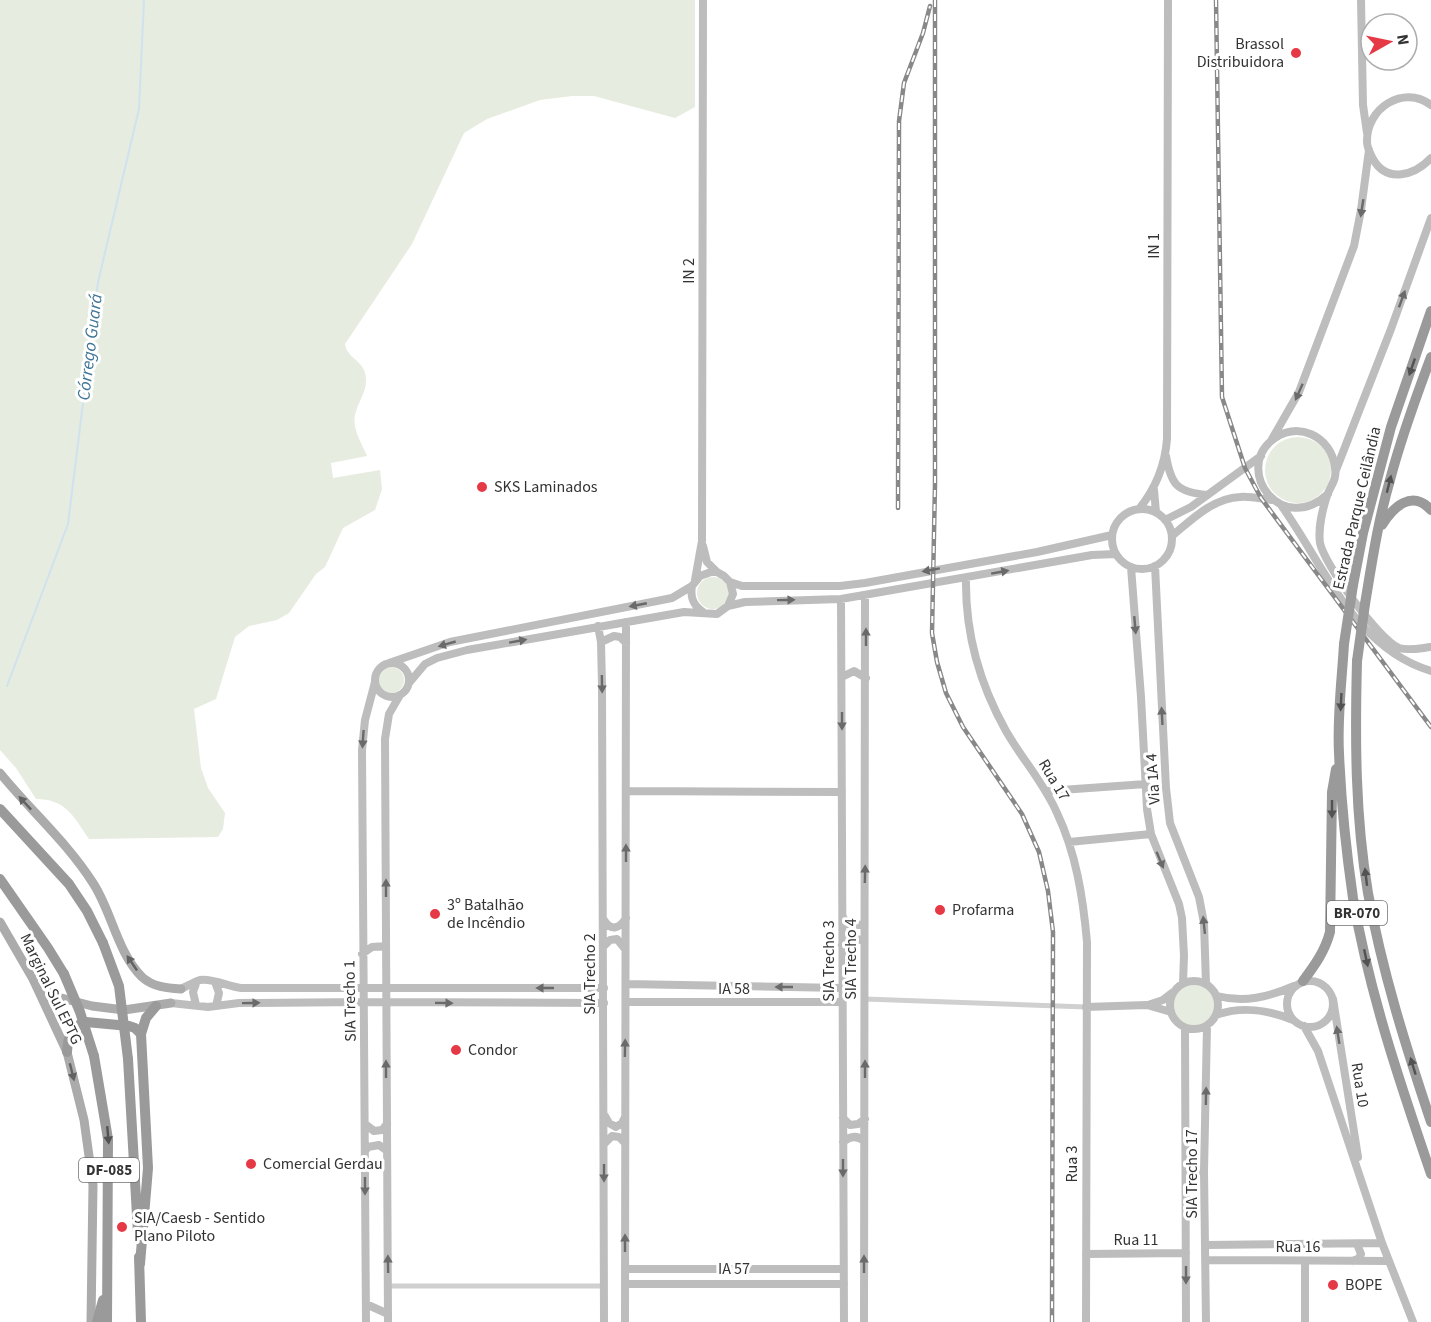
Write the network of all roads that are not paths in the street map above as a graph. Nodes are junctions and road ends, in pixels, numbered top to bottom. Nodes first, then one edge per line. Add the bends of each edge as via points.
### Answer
1 (703, 0) edge
2 (1168, 0) edge
3 (1361, 0) edge
4 (1431, 105) edge
5 (1368, 137) junction
6 (1369, 150) junction
7 (1431, 158) edge
8 (1431, 218) edge
9 (1431, 311) edge
10 (1431, 357) edge
11 (1271, 441) junction
12 (1166, 453) junction
13 (1261, 456) junction
14 (1336, 471) junction
15 (1154, 490) junction
16 (1328, 494) junction
17 (1207, 495) junction
18 (1272, 500) junction
19 (1281, 505) junction
20 (1139, 509) junction
21 (1431, 510) edge
22 (1156, 512) junction
23 (1165, 520) junction
24 (1377, 532) junction
25 (1112, 535) junction
26 (1172, 536) junction
27 (702, 542) junction
28 (1116, 554) junction
29 (1155, 566) junction
30 (1131, 567) junction
31 (717, 572) junction
32 (966, 578) junction
33 (730, 582) junction
34 (694, 583) junction
35 (866, 596) junction
36 (841, 599) junction
37 (729, 606) junction
38 (703, 612) junction
39 (626, 622) junction
40 (598, 626) junction
41 (601, 642) junction
42 (626, 643) junction
43 (1431, 646) edge
44 (389, 663) junction
45 (1431, 671) edge
46 (842, 677) junction
47 (866, 678) junction
48 (375, 682) junction
49 (409, 683) junction
50 (399, 695) junction
51 (1339, 751) junction
52 (0, 773) edge
53 (1146, 784) junction
54 (626, 791) junction
55 (1047, 791) junction
56 (842, 792) junction
57 (0, 809) edge
58 (1150, 834) junction
59 (1069, 842) junction
60 (0, 879) edge
61 (842, 916) junction
62 (603, 918) junction
63 (626, 918) junction
64 (0, 922) edge
65 (864, 924) junction
66 (864, 942) junction
67 (842, 945) junction
68 (386, 946) junction
69 (604, 946) junction
70 (626, 951) junction
71 (362, 954) junction
72 (33, 979) junction
73 (197, 981) junction
74 (215, 982) junction
75 (1183, 983) junction
76 (1299, 983) junction
77 (626, 984) junction
78 (1206, 984) junction
79 (640, 986) junction
80 (363, 987) junction
81 (741, 987) junction
82 (181, 988) joint
83 (386, 988) junction
84 (604, 988) junction
85 (842, 988) junction
86 (1173, 992) junction
87 (1216, 996) junction
88 (865, 999) junction
89 (1333, 999) junction
90 (363, 1002) junction
91 (386, 1002) junction
92 (626, 1002) junction
93 (641, 1002) junction
94 (741, 1002) junction
95 (842, 1002) junction
96 (171, 1003) joint
97 (604, 1003) junction
98 (196, 1005) junction
99 (216, 1005) junction
100 (1148, 1005) junction
101 (156, 1006) junction
102 (1086, 1007) junction
103 (1171, 1012) junction
104 (1216, 1015) junction
105 (1293, 1020) junction
106 (1207, 1026) junction
107 (1304, 1026) junction
108 (1185, 1028) junction
109 (141, 1034) junction
110 (67, 1052) junction
111 (604, 1115) junction
112 (625, 1116) junction
113 (843, 1118) junction
114 (865, 1119) junction
115 (1431, 1122) edge
116 (365, 1124) junction
117 (387, 1124) junction
118 (864, 1141) junction
119 (843, 1142) junction
120 (625, 1143) junction
121 (604, 1144) junction
122 (365, 1150) junction
123 (386, 1150) junction
124 (1204, 1171) junction
125 (1186, 1172) junction
126 (1431, 1173) edge
127 (1361, 1176) junction
128 (1382, 1243) junction
129 (1357, 1244) junction
130 (1206, 1245) junction
131 (1226, 1245) junction
132 (1186, 1253) junction
133 (1086, 1254) junction
134 (1206, 1260) junction
135 (1223, 1260) junction
136 (1305, 1260) junction
137 (1353, 1261) junction
138 (1389, 1261) junction
139 (140, 1264) junction
140 (625, 1269) junction
141 (674, 1269) junction
142 (788, 1269) junction
143 (843, 1269) junction
144 (673, 1283) junction
145 (787, 1283) junction
146 (625, 1284) junction
147 (844, 1284) junction
148 (107, 1286) junction
149 (388, 1286) junction
150 (604, 1286) junction
151 (366, 1304) junction
152 (388, 1318) edge
153 (90, 1322) edge
154 (97, 1322) edge
155 (107, 1322) edge
156 (141, 1322) edge
157 (366, 1322) edge
158 (604, 1322) edge
159 (625, 1322) edge
160 (843, 1322) edge
161 (864, 1322) edge
162 (1086, 1322) edge
163 (1186, 1322) edge
164 (1206, 1322) edge
165 (1305, 1322) edge
166 (1413, 1322) edge

1 - 27 main road, IN 2
2 - 12 main road, IN 1
3 - 5 main road via 1363,105
4 - 5 main road via 1419,98 1393,99 1376,115
5 - 6 main road
6 - 7 main road via 1383,170 1399,176 1418,170
6 -> 11 main road via 1354,246 1299,392
14 -> 8 main road
9 -> 51 highway, Estrada Parque Ceilândia / BR-070, bridge via 1391,427 1363,533 1344,644
24 -> 10 highway, Estrada Parque Ceilândia / BR-070 via 1403,434
11 - 13 main road
11 - 14 main road via 1294,431 1307,432 1319,438 1331,452
12 - 15 main road, IN 1
12 - 17 main road via 1169,473 1181,490
13 - 17 main road
13 - 18 main road via 1260,479
14 - 16 main road
15 - 20 main road, IN 1
15 - 22 main road, IN 1
16 - 19 main road via 1306,508
16 - 43 main road via 1320,536 1324,555 1337,577 1395,645 1408,649
17 - 23 main road
18 - 19 main road
18 - 26 main road via 1241,496 1226,499 1211,505
19 - 45 main road via 1354,617 1391,654
20 - 22 main road
20 - 25 main road via 1121,517
21 - 24 highway via 1420,502 1397,505
22 - 23 main road
23 - 26 main road
115 -> 24 highway, Estrada Parque Ceilândia / BR-070, bridge via 1383,960 1368,892 1357,788 1358,661
25 - 28 main road
25 -> 33 main road via 858,584 755,587
26 - 29 main road via 1168,554
27 - 31 main road, IN 2 via 707,562
27 - 34 main road, IN 2
28 - 30 main road
32 -> 28 main road
29 - 30 main road
78 -> 29 main road, Via 1A 4 via 1199,897 1170,823
30 -> 53 main road, Via 1A 4
31 - 33 main road
31 - 34 main road via 705,573
32 - 35 main road
32 - 55 main road, Rua 17 via 969,630 980,673 1007,731
33 - 37 main road via 733,594
34 - 38 main road via 692,598
34 -> 44 main road via 672,598 450,642
35 - 36 main road
47 -> 35 main road, SIA Trecho 4
37 -> 36 main road via 761,600
36 - 46 main road, SIA Trecho 3
37 - 38 main road via 717,614
38 - 39 main road
39 - 40 main road
39 - 42 main road
40 - 41 main road, SIA Trecho 2
49 -> 40 main road via 425,664 437,658
41 - 42 main road via 614,636
41 -> 62 main road, SIA Trecho 2
42 - 54 main road
44 - 48 main road via 377,671
44 - 49 main road via 404,668
46 - 47 main road via 854,670
46 -> 56 main road, SIA Trecho 3
65 -> 47 main road, SIA Trecho 4
48 - 50 main road via 384,695
48 -> 71 main road, SIA Trecho 1 via 362,750
49 - 50 main road
68 -> 50 main road via 385,739 389,714
51 -> 76 highway via 1332,792 1330,932 1318,961
51 -> 126 highway, Estrada Parque Ceilândia / BR-070 via 1353,898 1368,967 1397,1074
82 -> 52 main road via 164,988 139,973 94,884 75,856
53 - 55 main road
53 - 58 main road, Via 1A 4
54 - 56 main road
63 -> 54 main road
55 - 59 main road, Rua 17
56 - 61 main road, SIA Trecho 3
57 - 139 highway, DF-085, bridge via 69,884 104,943 119,986 128,1059
58 - 59 main road
58 -> 75 main road, Via 1A 4 via 1179,904
59 - 102 main road, Rua 17 via 1085,920
60 -> 148 highway, DF-085, bridge via 64,974 94,1056 108,1139
61 - 65 main road via 852,926
61 - 67 main road, SIA Trecho 3
62 - 63 main road via 614,928
62 - 69 main road, SIA Trecho 2
63 - 70 main road
64 - 72 main road, Marginal Sul EPTG
65 - 66 main road, SIA Trecho 4
66 - 67 main road via 852,938
66 - 88 main road, SIA Trecho 4
67 - 85 main road, SIA Trecho 3
68 - 71 main road
68 - 83 main road
69 - 70 main road via 610,939 617,939
69 - 84 main road, SIA Trecho 2
70 - 77 main road
71 - 80 main road, SIA Trecho 1
72 - 101 main road via 54,996 92,1006 124,1010
72 - 110 main road, Marginal Sul EPTG
73 - 74 main road
73 - 82 main road
73 - 98 main road via 193,992
74 - 80 main road via 241,988
74 - 99 main road via 219,993
75 - 78 main road
75 - 86 main road
76 - 87 main road via 1258,998
76 - 89 main road via 1318,982
76 - 105 main road via 1287,998
77 - 79 main road, IA 58
77 - 92 main road
78 - 87 main road
79 - 81 main road, IA 58
79 - 93 main road
80 - 83 main road
80 - 90 main road, SIA Trecho 1
85 -> 81 main road, IA 58
81 - 94 main road
84 -> 83 main road
83 - 91 main road
84 - 97 main road, SIA Trecho 2
85 - 95 main road, SIA Trecho 3
86 - 100 main road
86 - 103 main road
87 - 104 main road
88 - 102 street
114 -> 88 main road, SIA Trecho 4
89 - 107 main road via 1334,1007 1326,1021 1311,1028
127 -> 89 main road, Rua 10
90 - 91 main road
99 -> 90 main road
90 - 116 main road, SIA Trecho 1
91 -> 97 main road
117 -> 91 main road
92 - 93 main road, IA 58
112 -> 92 main road
93 - 94 main road, IA 58
94 - 95 main road, IA 58
95 - 113 main road, SIA Trecho 3
96 - 98 main road
96 - 101 main road
97 - 111 main road, SIA Trecho 2
98 - 99 main road
100 - 102 main road
100 - 103 main road
101 - 109 highway via 146,1018
102 - 133 main road, Rua 3
103 - 108 main road
104 - 105 main road via 1257,1011
104 - 106 main road
105 - 107 main road
106 - 108 main road
124 -> 106 main road, SIA Trecho 17
107 - 127 main road, Rua 10 via 1318,1051
108 - 125 main road, SIA Trecho 17
109 - 110 highway via 129,1026 86,1022 71,1030
109 - 139 highway via 148,1168
110 -> 153 main road, Marginal Sul EPTG via 84,1120 93,1185
111 - 112 main road via 616,1127
111 - 121 main road, SIA Trecho 2
112 - 120 main road
113 - 114 main road via 850,1125
113 - 119 main road, SIA Trecho 3
114 - 118 main road, SIA Trecho 4
116 - 117 main road via 375,1131
116 - 122 main road, SIA Trecho 1
117 - 123 main road
118 - 119 main road via 856,1137
161 -> 118 main road, SIA Trecho 4
119 -> 143 main road, SIA Trecho 3
120 - 121 main road via 612,1136
140 -> 120 main road
121 -> 150 main road, SIA Trecho 2
122 - 123 main road via 379,1145
122 -> 151 main road, SIA Trecho 1
149 -> 123 main road
124 - 125 main road
124 - 130 main road, SIA Trecho 17
125 - 132 main road, SIA Trecho 17
127 - 128 main road, Rua 10
128 - 129 main road, Rua 16
128 - 138 main road, Rua 10
129 - 131 main road, Rua 16
129 - 137 main road via 1361,1254
130 - 131 main road, Rua 16
130 - 134 main road, SIA Trecho 17
131 - 135 main road via 1216,1252
132 - 133 main road, Rua 11
132 -> 163 main road, SIA Trecho 17
133 - 162 main road, Rua 3
134 - 135 main road, Rua 16
134 - 164 main road, SIA Trecho 17
135 - 136 main road, Rua 16
136 - 137 main road, Rua 16
136 - 165 main road
137 - 138 main road, Rua 16
138 - 166 main road, Rua 10
139 - 156 highway, DF-085
140 - 141 main road, IA 57
140 - 146 main road
141 - 142 main road, IA 57
141 - 144 main road
142 - 143 main road, IA 57
142 - 145 main road
143 - 147 main road, SIA Trecho 3
144 - 145 main road, IA 57
144 - 146 main road, IA 57
145 - 147 main road, IA 57
146 - 159 main road
147 - 160 main road, SIA Trecho 3
148 - 154 highway
148 - 155 highway, DF-085
149 - 150 street
149 - 152 main road
150 - 158 main road, SIA Trecho 2
151 - 152 main road
151 - 157 main road, SIA Trecho 1

